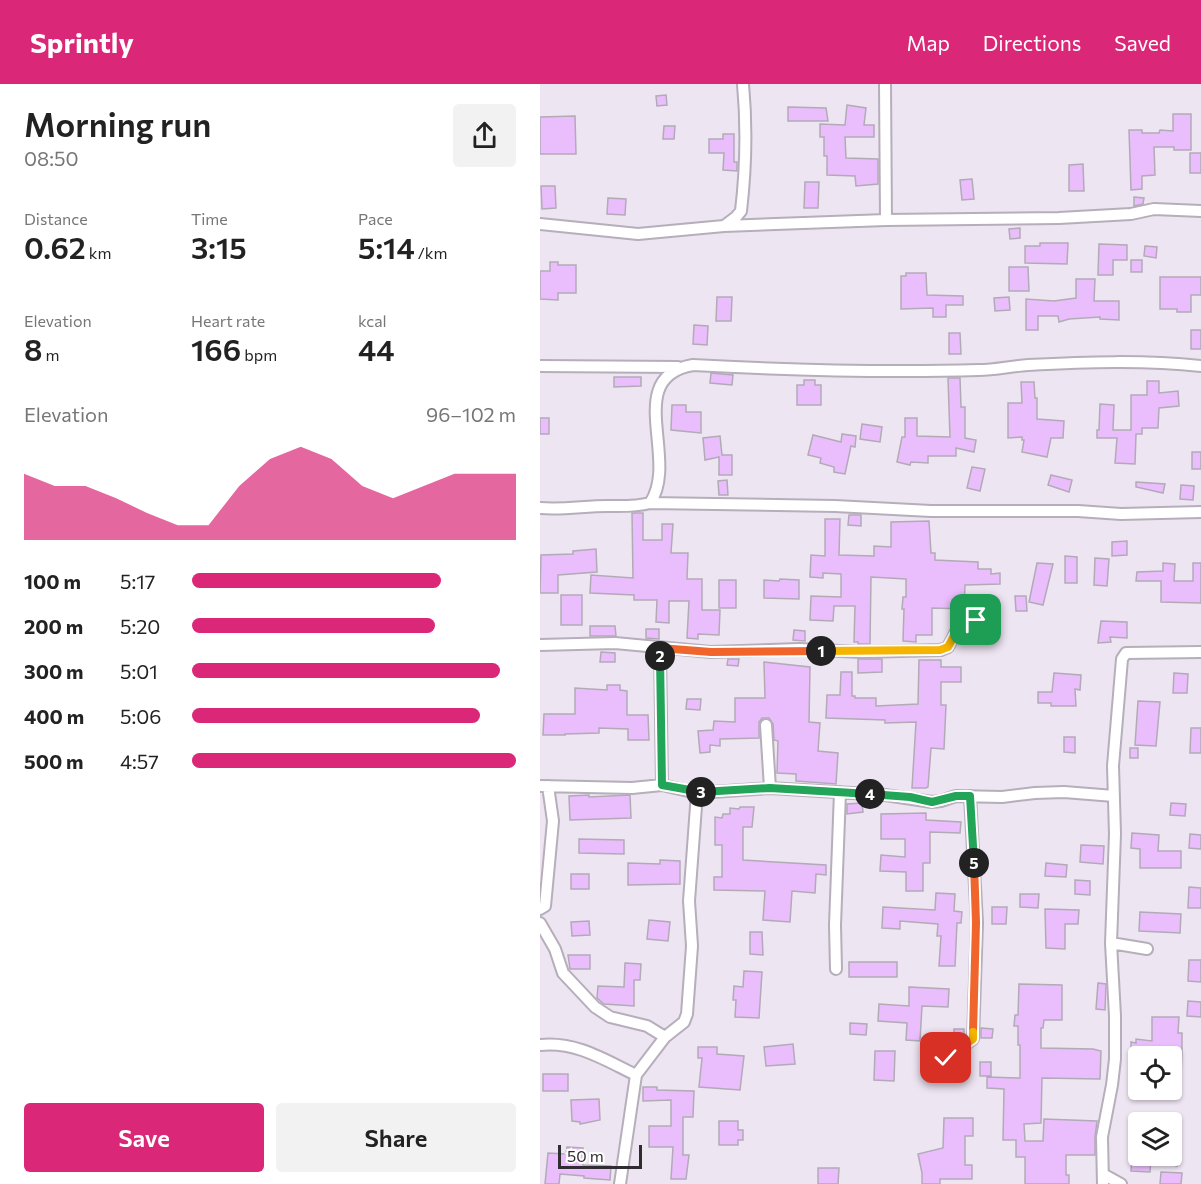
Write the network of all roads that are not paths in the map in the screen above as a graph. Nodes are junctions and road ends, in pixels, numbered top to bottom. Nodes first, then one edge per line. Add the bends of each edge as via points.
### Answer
1 (743, 84) edge
2 (885, 84) edge
3 (1201, 211) edge
4 (886, 220) junction
5 (540, 224) edge
6 (724, 226) junction
7 (540, 366) edge
8 (1201, 366) edge
9 (682, 367) junction
10 (650, 504) junction
11 (540, 508) edge
12 (1201, 512) edge
13 (978, 607) dead end
14 (540, 645) edge
15 (660, 648) junction
16 (1201, 652) edge
17 (766, 725) dead end
18 (662, 785) junction
19 (544, 786) edge
20 (770, 788) junction
21 (840, 792) junction
22 (697, 793) junction
23 (970, 796) junction
24 (1114, 796) junction
25 (540, 909) edge
26 (540, 923) edge
27 (1111, 943) junction
28 (1147, 949) dead end
29 (836, 969) dead end
30 (665, 1037) junction
31 (540, 1046) edge
32 (946, 1058) dead end
33 (636, 1076) junction
34 (1103, 1179) edge
35 (620, 1184) edge
36 (1120, 1184) edge

1 - 6 street via 747,121 741,211
2 - 4 street
3 - 4 street via 1154,209 1059,218
4 - 6 street
5 - 6 street via 638,234
7 - 9 street
8 - 9 street via 1110,363 859,372
9 - 10 street via 669,374 658,388 654,405 661,476
10 - 11 street
10 - 12 street via 1121,514
13 - 15 street via 976,620 956,632 948,647 940,650 711,652
14 - 15 street via 615,643
15 - 18 street
16 - 24 street via 1126,653 1122,659
17 - 20 street
18 - 19 street
18 - 22 street
19 - 25 street via 553,821 545,906
20 - 21 street
20 - 22 street
21 - 23 street via 932,802
21 - 29 street
22 - 30 street via 689,902 689,1005 684,1022
23 - 24 street via 1065,792
23 - 32 street via 976,923 973,1039
24 - 27 street
26 - 30 street via 563,973 595,1006 610,1017 627,1019
27 - 28 street
27 - 34 street via 1114,1059 1102,1137
30 - 33 street
31 - 33 street via 566,1045 592,1053
33 - 35 street
34 - 36 street

